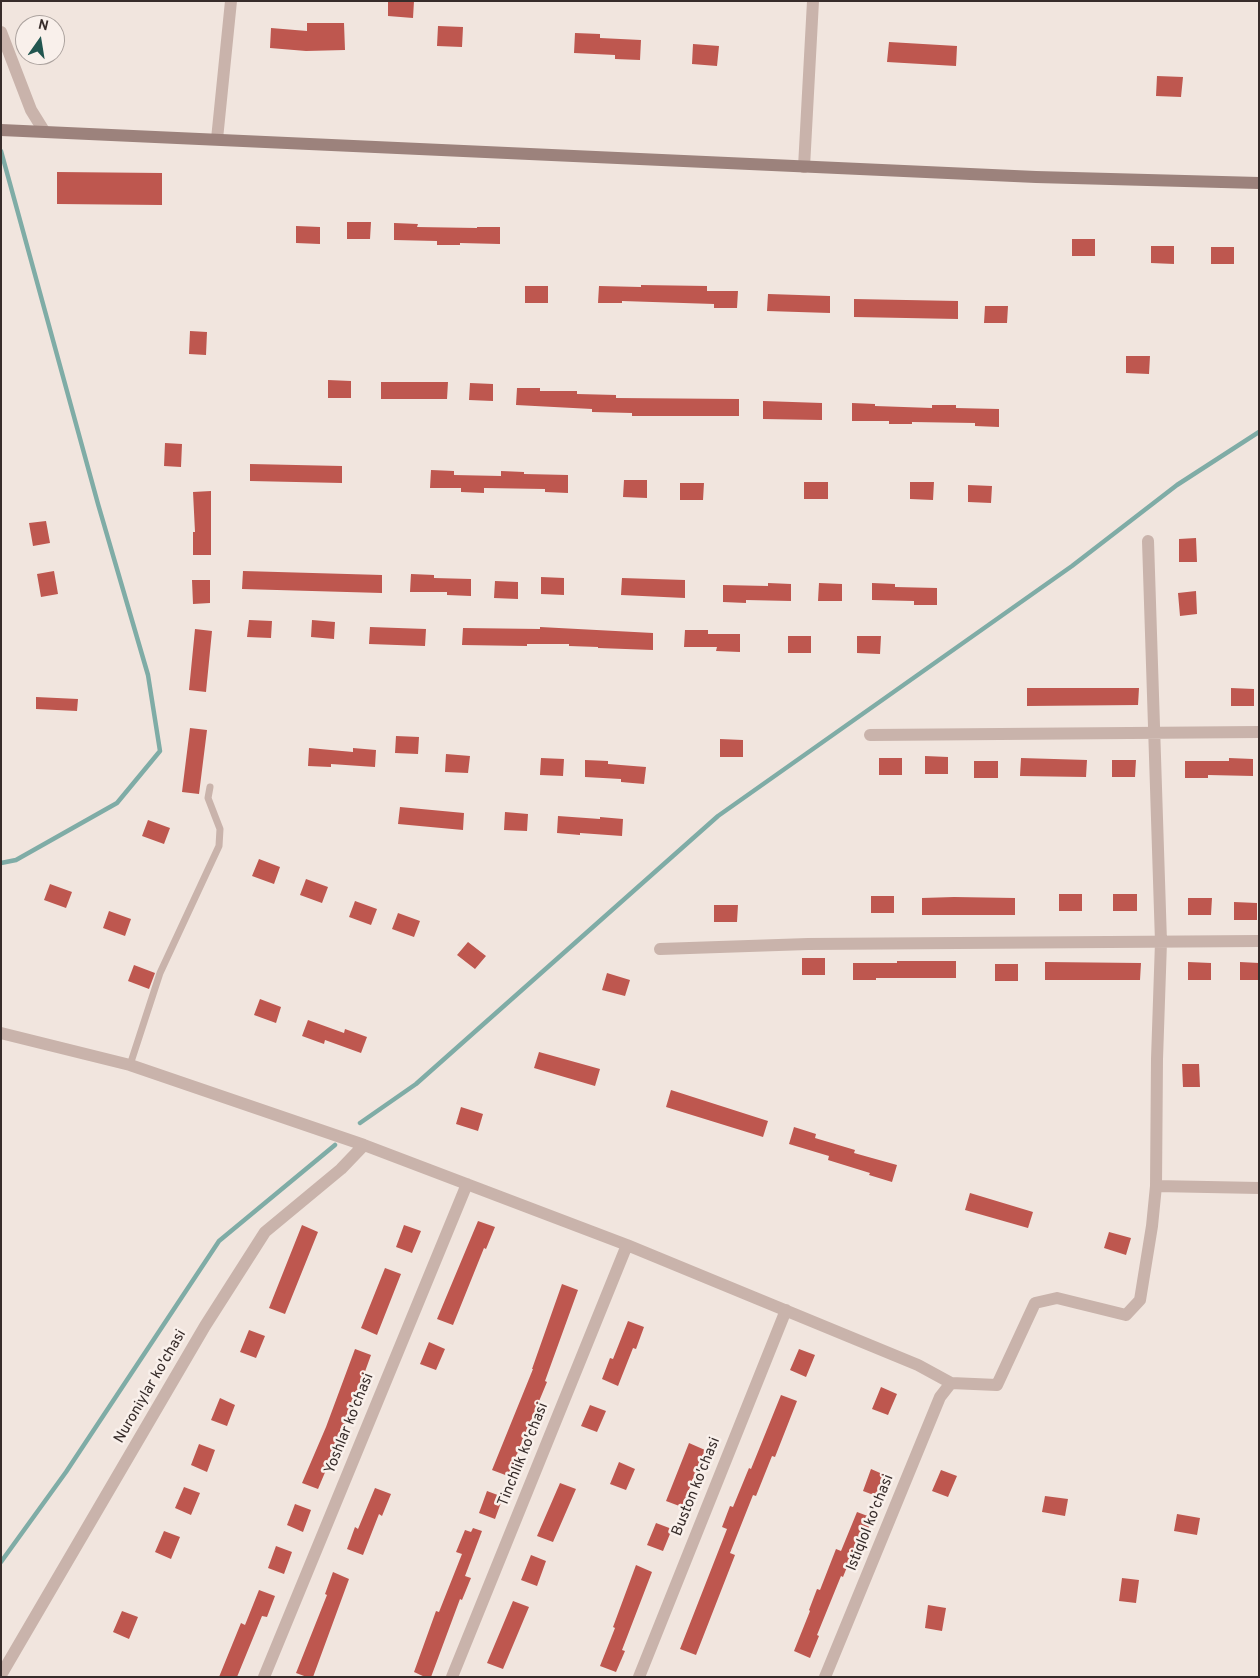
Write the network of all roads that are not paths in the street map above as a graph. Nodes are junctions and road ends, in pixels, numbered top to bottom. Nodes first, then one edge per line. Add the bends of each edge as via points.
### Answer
1 (231, 1) edge
2 (813, 1) edge
3 (1, 32) edge
4 (1, 130) edge
5 (44, 131) junction
6 (218, 139) junction
7 (804, 167) junction
8 (1259, 183) edge
9 (1148, 541) dead end
10 (1155, 732) junction
11 (1259, 732) edge
12 (870, 735) dead end
13 (210, 787) dead end
14 (1259, 941) edge
15 (1161, 942) junction
16 (660, 948) dead end
17 (1, 1033) edge
18 (130, 1065) junction
19 (364, 1145) junction
20 (467, 1184) junction
21 (1156, 1186) junction
22 (1259, 1188) edge
23 (626, 1245) junction
24 (786, 1310) junction
25 (951, 1383) junction
26 (1, 1675) edge
27 (264, 1677) edge
28 (452, 1677) edge
29 (639, 1677) edge
30 (825, 1677) edge

1 - 6 street
2 - 7 street
3 - 5 street via 31,110
4 - 5 main road
5 - 6 main road
6 - 7 main road
7 - 8 main road
9 - 10 street
10 - 11 street
10 - 12 street
10 - 15 street
13 - 18 lane via 208,798 220,829 219,846 160,973
14 - 15 street
15 - 16 street
15 - 21 street
17 - 18 street
18 - 19 street
19 - 20 street
19 - 26 street, Nuroniylar ko'chasi via 341,1169 265,1232 205,1326
20 - 23 street
20 - 27 street, Yoshlar ko'chasi
21 - 22 street
21 - 25 street via 1140,1300 1126,1315 1057,1298 1035,1303 997,1385
23 - 24 street
23 - 28 street, Tinchlik ko'chasi
24 - 25 street via 918,1364
24 - 29 street, Buston ko'chasi
25 - 30 street, Istiqlol ko'chasi via 940,1397

